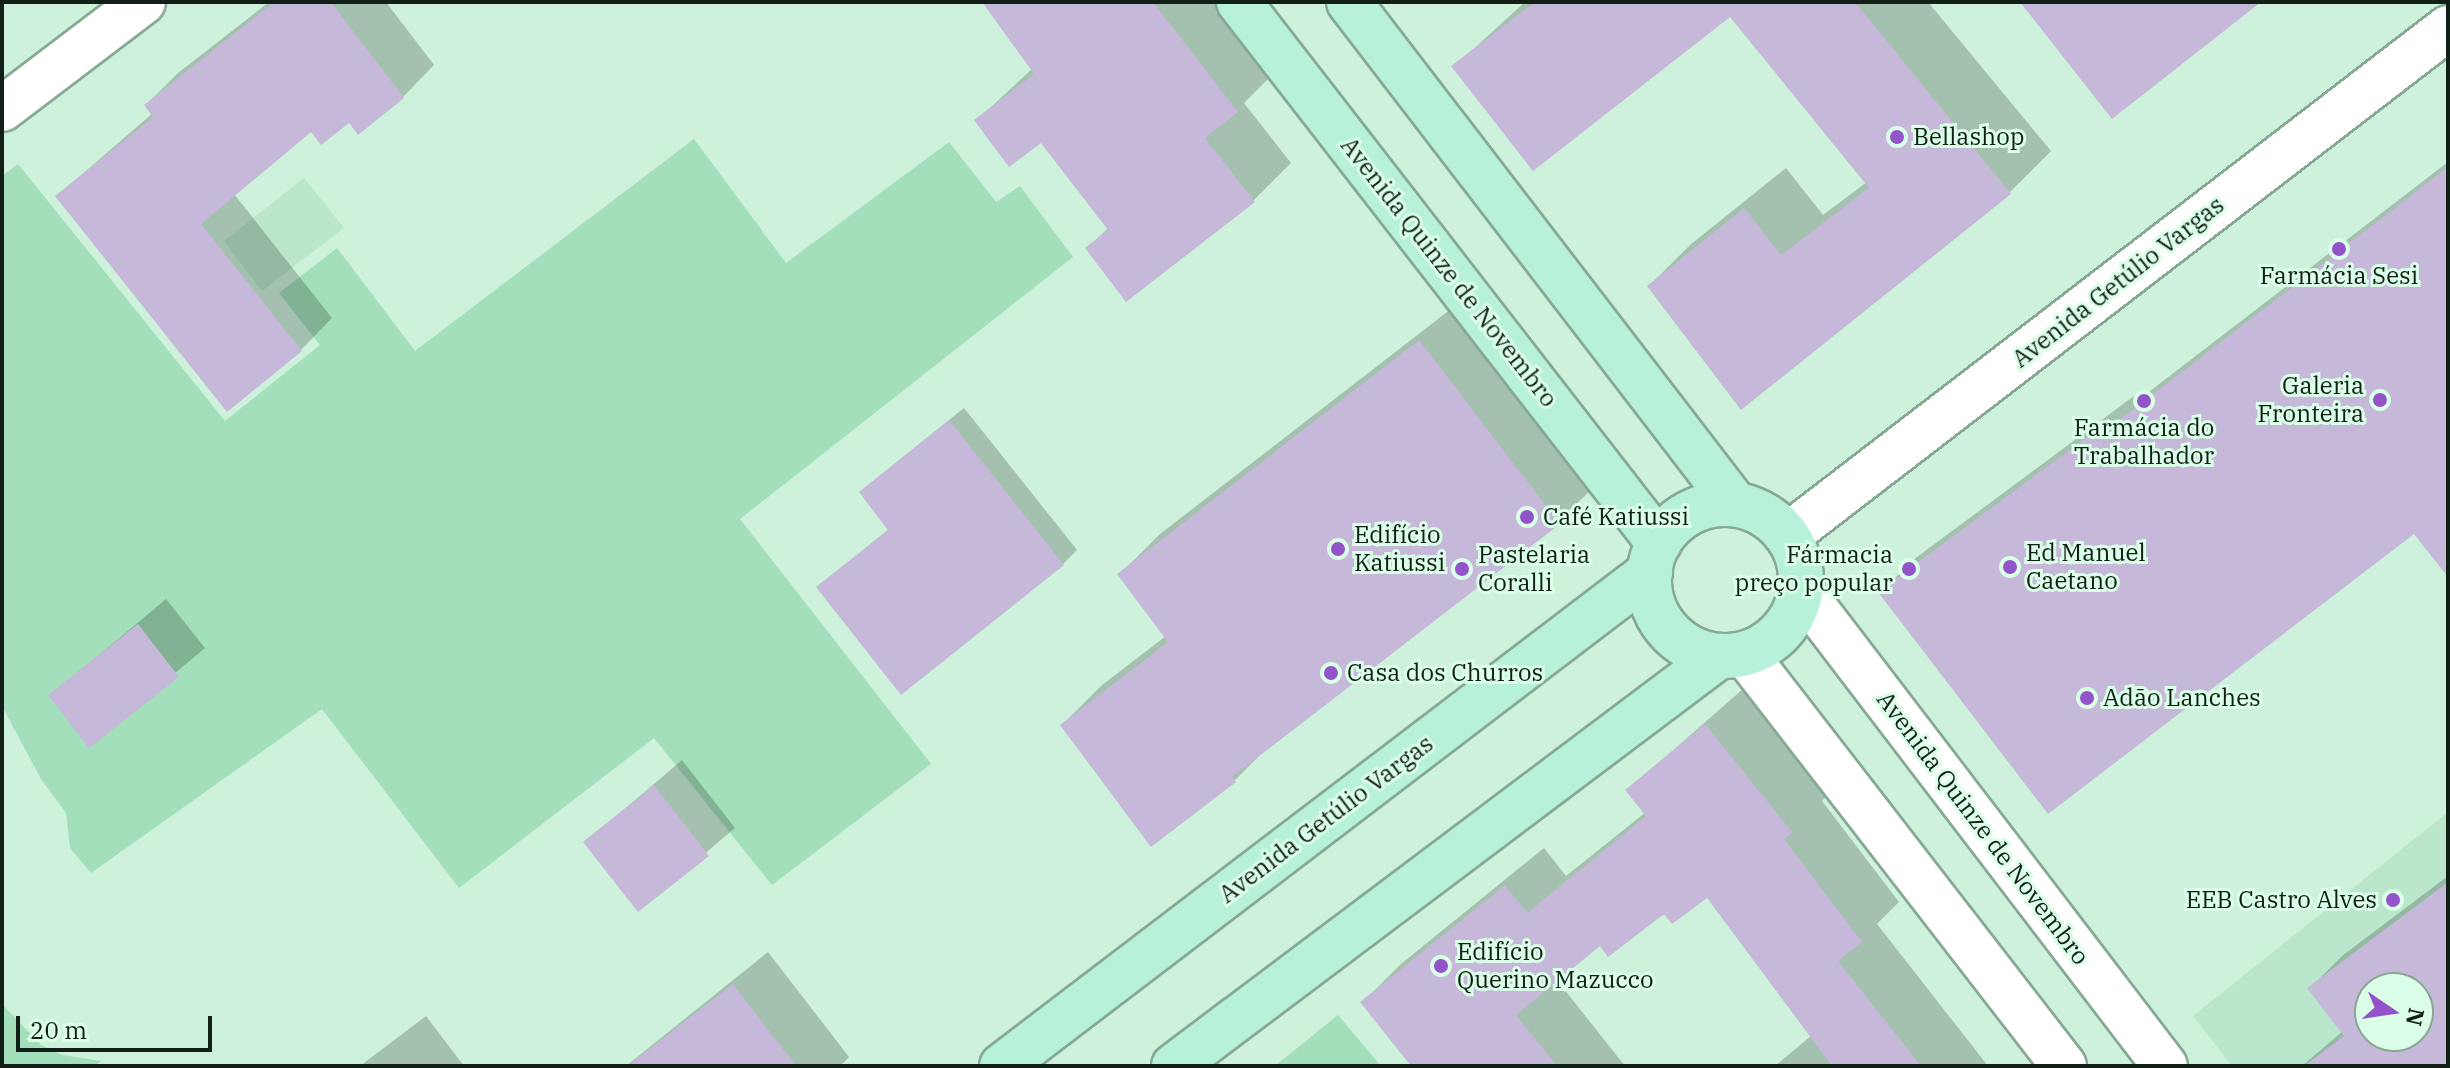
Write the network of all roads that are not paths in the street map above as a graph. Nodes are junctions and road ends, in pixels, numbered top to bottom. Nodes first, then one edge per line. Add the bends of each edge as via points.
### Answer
1 (143, 2) edge
2 (1239, 2) edge
3 (1349, 2) edge
4 (2448, 28) edge
5 (2, 109) edge
6 (1735, 504) junction
7 (1787, 536) junction
8 (1654, 558) junction
9 (1801, 590) junction
10 (1732, 655) junction
11 (1002, 1066) edge
12 (1174, 1066) edge
13 (2064, 1066) edge
14 (2165, 1066) edge

1 - 5 street
2 - 8 main road, Avenida Quinze de Novembro
3 - 6 main road
4 - 7 street, Avenida Getúlio Vargas
6 - 7 main road via 1764,516
6 - 8 main road via 1692,512
7 - 9 main road via 1798,562
8 - 10 main road via 1651,597 1675,638
8 - 11 main road, Avenida Getúlio Vargas
9 - 10 main road via 1782,631
9 - 14 street, Avenida Quinze de Novembro
10 - 12 main road
10 - 13 street

